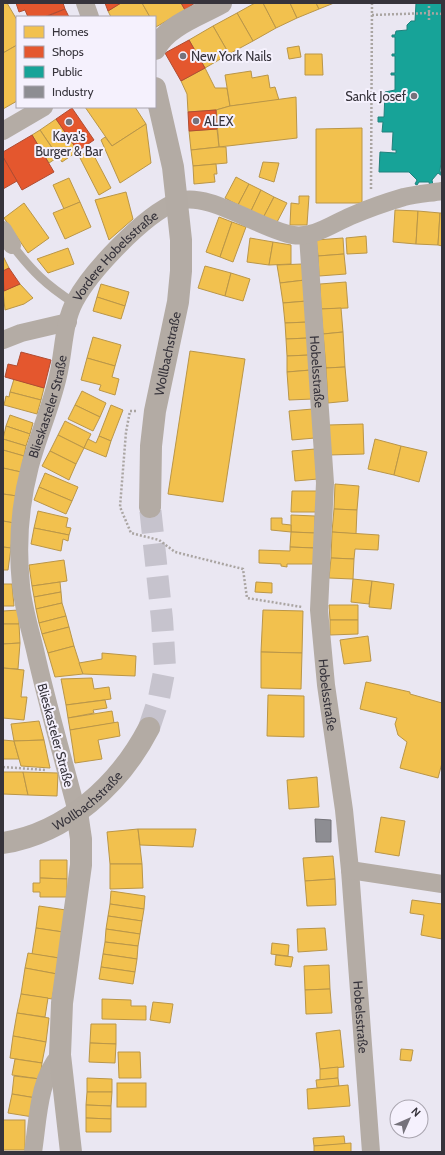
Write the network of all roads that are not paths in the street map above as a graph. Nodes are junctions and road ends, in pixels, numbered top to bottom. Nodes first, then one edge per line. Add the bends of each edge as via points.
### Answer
1 (84, 3) edge
2 (221, 3) edge
3 (90, 16) edge
4 (156, 47) edge
5 (156, 92) edge
6 (42, 108) edge
7 (3, 131) edge
8 (442, 190) edge
9 (177, 201) junction
10 (308, 236) junction
11 (7, 237) edge
12 (74, 303) junction
13 (68, 322) junction
14 (3, 340) edge
15 (150, 507) tunnel mouth
16 (149, 728) tunnel mouth
17 (77, 812) junction
18 (3, 843) edge
19 (350, 870) junction
20 (442, 884) edge
21 (60, 1056) junction
22 (32, 1152) edge
23 (71, 1152) edge
24 (372, 1152) edge

1 - 3 street
2 - 4 main road via 178,27 159,40
5 - 9 main road via 173,167
6 - 7 street
8 - 10 street via 404,197 353,215
9 - 10 street via 207,202 278,231
9 - 12 street, Vordere Hobelsstraße via 150,219 116,249 92,276
9 - 15 main road, Wollbachstraße via 181,271 178,302 155,411 151,446
10 - 19 street, Hobelsstraße via 325,483 319,610
11 - 12 lane via 27,264 49,287
12 - 13 street, Vordere Hobelsstraße
13 - 14 street
13 - 17 street, Blieskasteler Straße via 52,401 24,491 20,553 21,586 29,624
16 - 17 main road, Wollbachstraße via 131,760 116,779
17 - 18 main road, Wollbachstraße via 36,835
17 - 21 main road, Blieskasteler Straße via 81,865 62,1003
19 - 20 street
19 - 24 street, Hobelsstraße
21 - 22 street via 52,1064 47,1076
21 - 23 main road, Blieskasteler Straße

